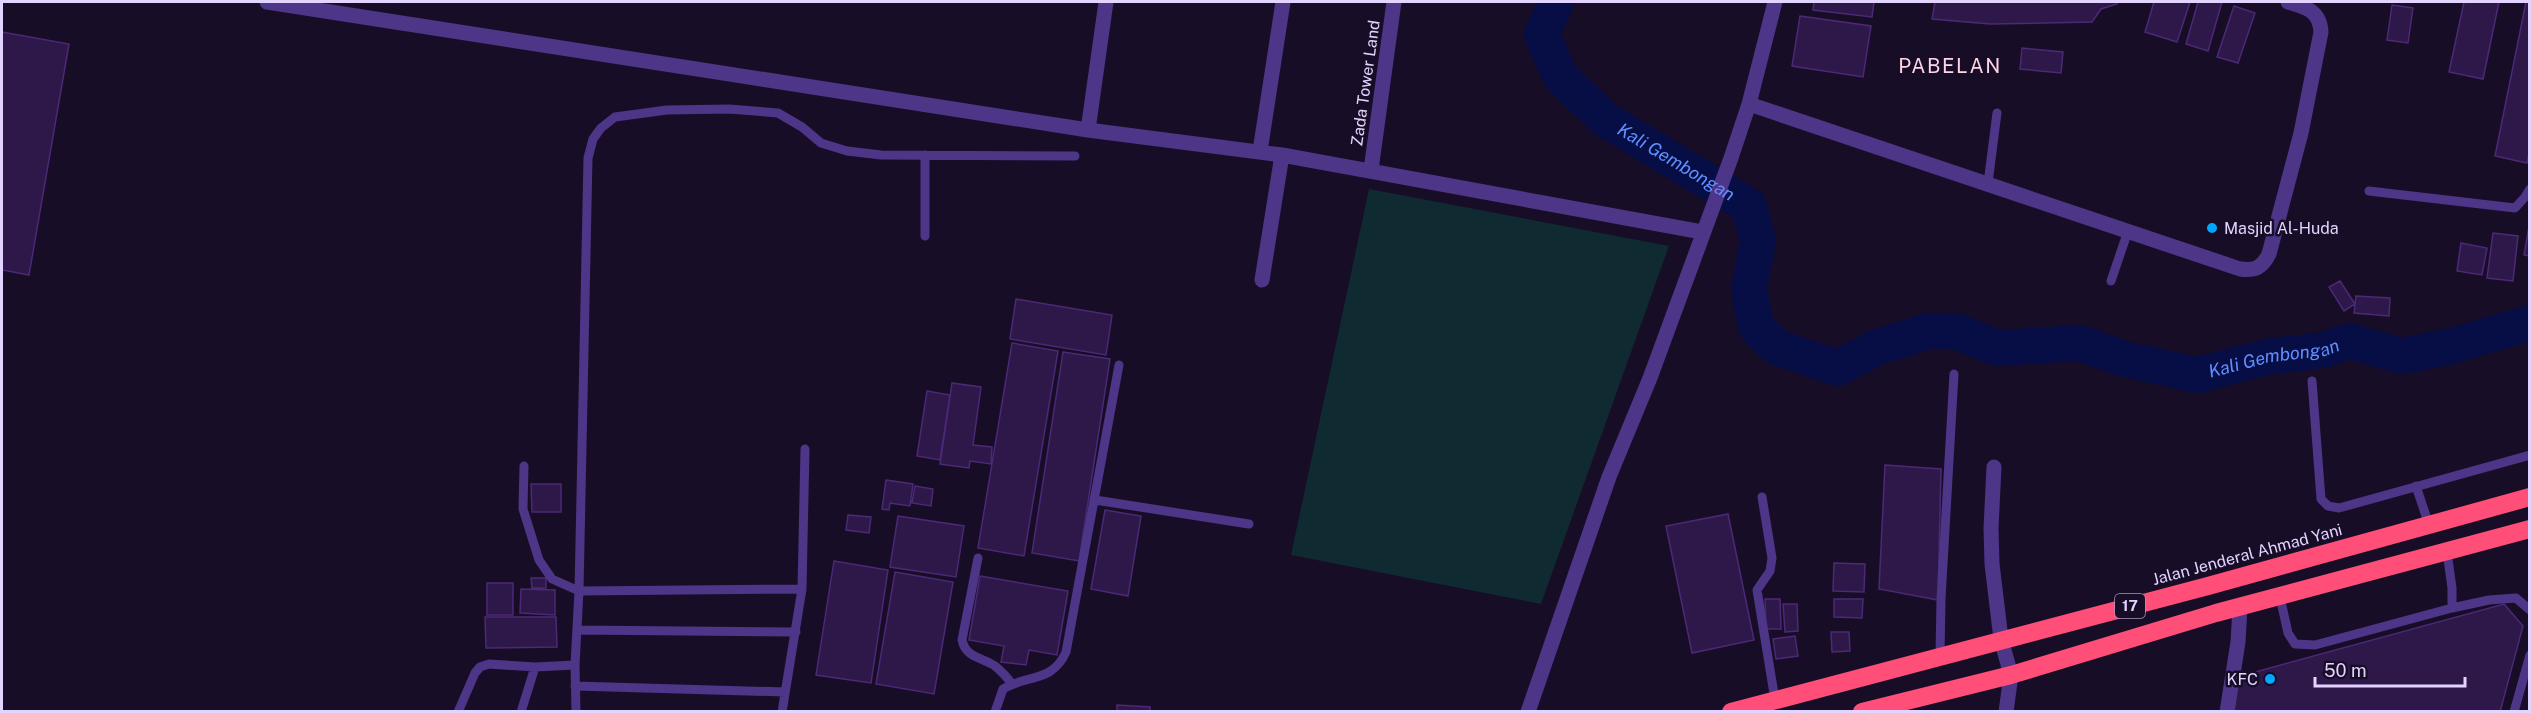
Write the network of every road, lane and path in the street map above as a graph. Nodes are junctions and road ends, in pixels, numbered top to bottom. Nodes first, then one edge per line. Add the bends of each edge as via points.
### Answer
1 (267, 2) edge
2 (1106, 2) edge
3 (1283, 2) edge
4 (1394, 2) edge
5 (1776, 2) edge
6 (2288, 2) edge
7 (347, 7) edge
8 (1749, 104) junction
9 (1997, 113) dead end
10 (1088, 130) junction
11 (1260, 151) junction
12 (925, 155) junction
13 (1282, 155) junction
14 (1075, 156) dead end
15 (1371, 170) junction
16 (1988, 183) junction
17 (2529, 189) edge
18 (2368, 191) dead end
19 (2128, 231) junction
20 (1702, 232) junction
21 (925, 236) dead end
22 (1262, 280) dead end
23 (2111, 281) dead end
24 (1119, 365) dead end
25 (1954, 374) dead end
26 (2312, 381) dead end
27 (805, 449) dead end
28 (2529, 455) edge
29 (524, 466) dead end
30 (1994, 467) dead end
31 (2416, 486) junction
32 (1762, 497) dead end
33 (2529, 497) edge
34 (1095, 500) junction
35 (1249, 524) dead end
36 (2428, 525) junction
37 (2529, 529) edge
38 (2447, 552) junction
39 (978, 558) dead end
40 (2208, 586) junction
41 (802, 589) junction
42 (579, 591) junction
43 (2280, 597) junction
44 (2240, 608) junction
45 (2452, 608) junction
46 (2529, 610) edge
47 (2216, 613) junction
48 (578, 630) junction
49 (796, 632) junction
50 (2001, 639) junction
51 (2529, 655) edge
52 (1940, 656) junction
53 (575, 665) junction
54 (535, 667) junction
55 (2011, 675) junction
56 (1012, 684) junction
57 (575, 686) junction
58 (785, 692) junction
59 (1775, 700) junction
60 (458, 711) edge
61 (521, 711) edge
62 (576, 711) edge
63 (782, 711) edge
64 (995, 711) edge
65 (1528, 711) edge
66 (1731, 711) edge
67 (1862, 711) edge
68 (2006, 711) edge
69 (2227, 711) edge
70 (2514, 711) edge

1 - 7 street
2 - 10 street
3 - 11 street
4 - 15 street, Zada Tower Land
5 - 8 street
6 - 19 street via 2312,11 2321,32 2301,133 2263,265 2240,269
7 - 10 street
8 - 16 street
8 - 20 street
9 - 16 lane
10 - 11 street
11 - 13 street
12 - 14 lane
12 - 21 lane
12 - 42 lane via 847,151 821,143 778,113 667,110 615,117 601,128 588,158
13 - 15 street
13 - 22 street
15 - 20 street
16 - 19 street
17 - 18 lane via 2515,207
19 - 23 lane
20 - 65 street via 1650,378 1609,477
24 - 34 lane
25 - 52 lane
26 - 31 lane via 2321,499 2328,506 2339,508
27 - 41 lane
28 - 31 lane
29 - 42 lane via 523,510 539,560 552,579
30 - 50 street via 1992,564
31 - 36 lane
32 - 59 lane via 1772,558 1770,571 1757,590
33 - 36 highway, Jalan Jenderal Ahmad Yani / 17
34 - 35 lane
34 - 56 lane via 1066,652 1053,671
36 - 40 highway, Jalan Jenderal Ahmad Yani / 17
37 - 38 highway, 17
38 - 43 highway, 17
38 - 45 lane
39 - 56 lane via 962,640 964,648 993,665
40 - 47 highway
40 - 50 highway, Jalan Jenderal Ahmad Yani / 17
41 - 42 lane
41 - 49 lane
42 - 48 lane
43 - 44 highway, 17
43 - 45 lane via 2285,623 2295,644 2315,645
44 - 47 highway, 17
44 - 69 street
45 - 46 lane via 2516,598
47 - 55 highway, 17
48 - 49 lane
48 - 53 lane
49 - 58 lane
50 - 52 highway, Jalan Jenderal Ahmad Yani / 17
50 - 55 street
51 - 70 lane
52 - 59 highway, Jalan Jenderal Ahmad Yani / 17
53 - 54 lane
53 - 57 lane
54 - 60 lane via 480,667
54 - 61 lane
55 - 67 highway, 17
55 - 68 street
56 - 64 lane via 1003,689
57 - 58 lane
57 - 62 lane
58 - 63 lane
59 - 66 highway, Jalan Jenderal Ahmad Yani / 17

